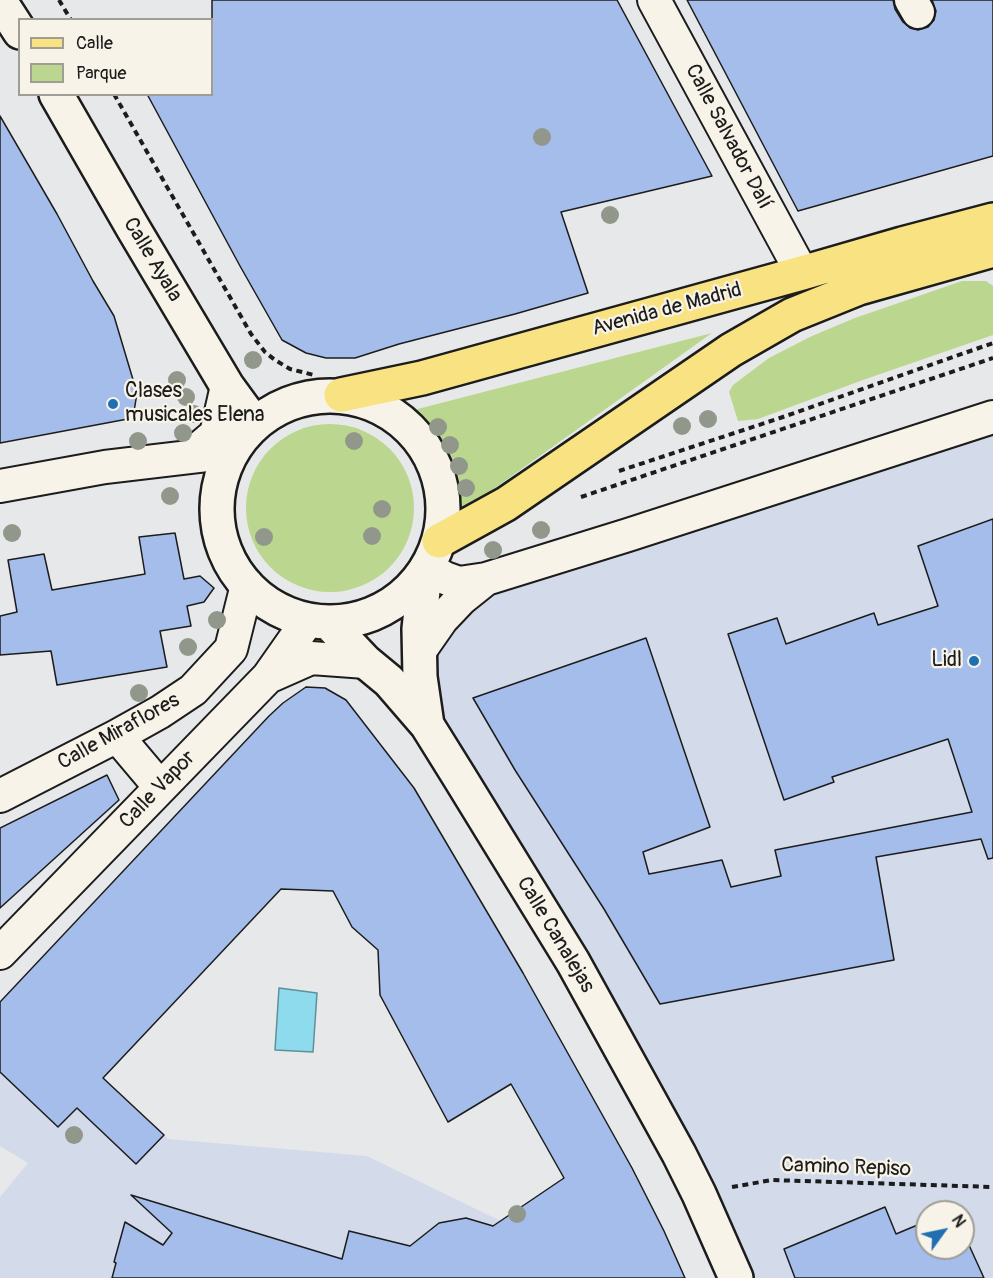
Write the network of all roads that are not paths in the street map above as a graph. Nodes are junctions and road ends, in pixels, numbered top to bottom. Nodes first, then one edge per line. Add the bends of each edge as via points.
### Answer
1 (654, 0) edge
2 (0, 1) edge
3 (18, 29) edge
4 (57, 96) edge
5 (993, 220) edge
6 (993, 250) edge
7 (802, 273) junction
8 (331, 385) junction
9 (227, 386) junction
10 (993, 417) edge
11 (254, 423) junction
12 (232, 452) junction
13 (190, 456) junction
14 (0, 486) edge
15 (430, 560) junction
16 (486, 579) junction
17 (247, 585) junction
18 (318, 621) junction
19 (419, 652) junction
20 (366, 662) junction
21 (268, 677) junction
22 (427, 725) junction
23 (117, 736) junction
24 (160, 787) junction
25 (0, 796) edge
26 (0, 953) edge
27 (736, 1278) edge

1 - 7 street, Calle Salvador Dalí
2 - 3 main road
4 - 9 main road, Calle Ayala
5 - 7 main road, Avenida de Madrid
6 - 15 main road via 859,288 792,315 731,350
7 - 8 main road, Avenida de Madrid via 422,378
8 - 11 main road via 318,396 292,402
8 - 15 main road via 402,421 424,445 439,475 444,508
9 - 11 main road, Calle Ayala
9 - 13 street via 216,434
10 - 16 street
11 - 12 main road
12 - 13 street
12 - 17 main road via 217,498 219,529 229,559
13 - 14 street
15 - 16 street via 445,578 459,583
15 - 18 main road via 409,591 385,608 357,619
15 - 19 main road
16 - 19 street via 442,619
17 - 18 main road via 285,613
17 - 23 street, Calle Miraflores via 231,650 193,690
18 - 20 main road, Calle Canalejas
18 - 21 street, Calle Vapor
19 - 22 main road
20 - 21 street via 311,658
20 - 22 main road, Calle Canalejas via 389,681
21 - 24 street, Calle Vapor
22 - 27 main road, Calle Canalejas via 573,963 679,1154
23 - 24 street
23 - 25 street, Calle Miraflores
24 - 26 street, Calle Vapor

